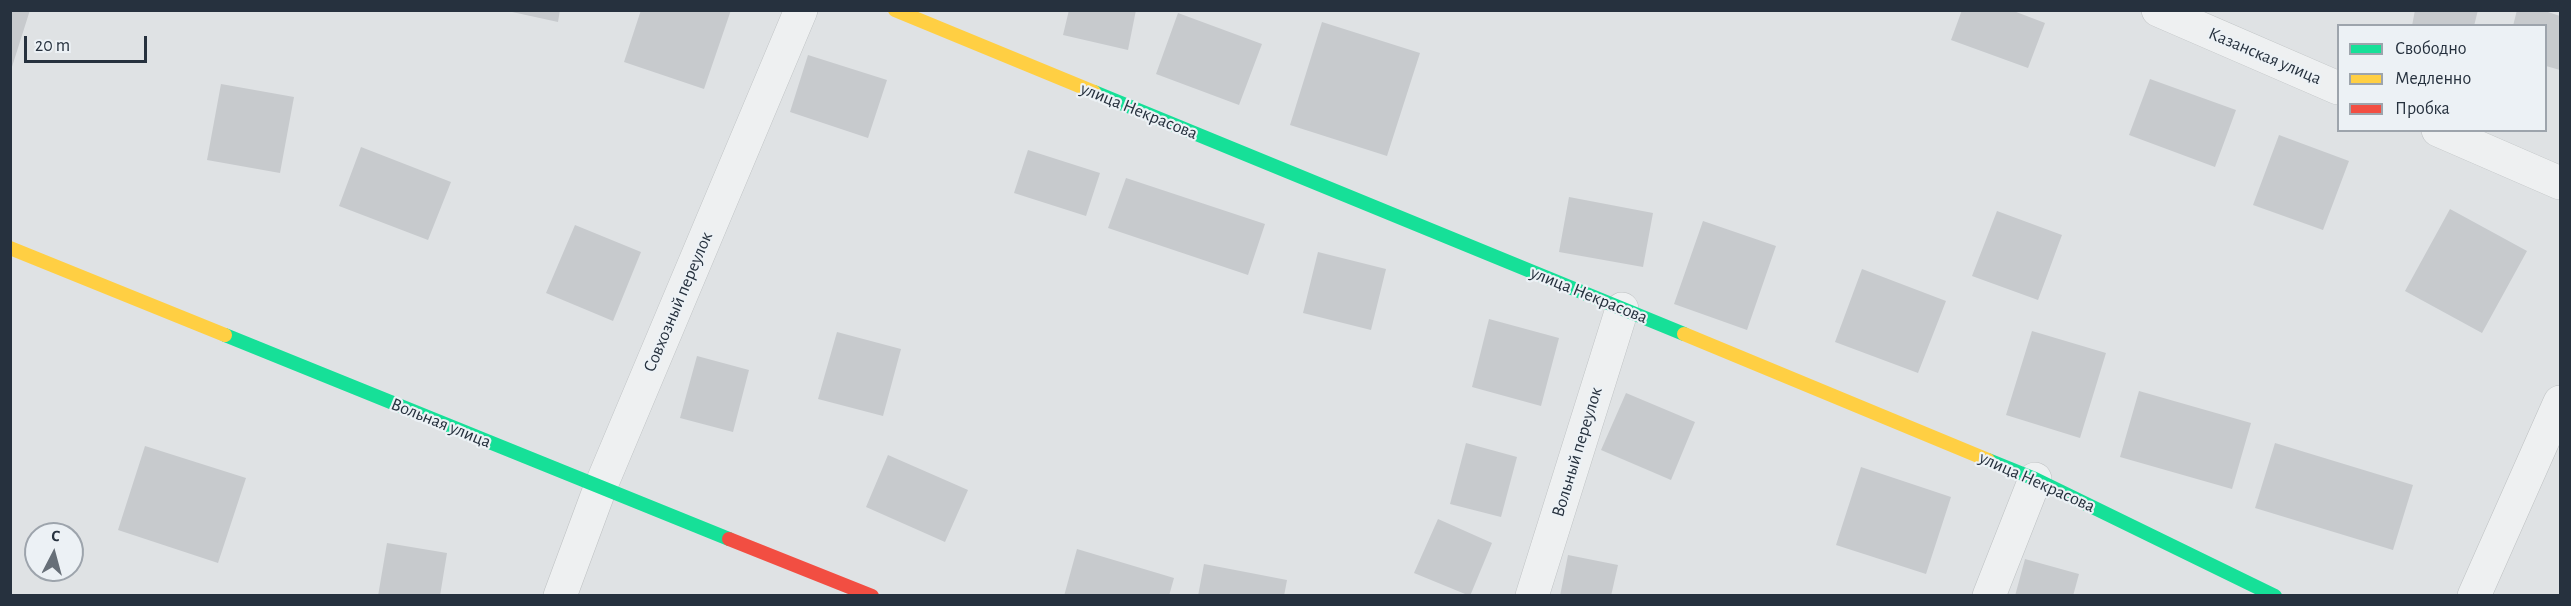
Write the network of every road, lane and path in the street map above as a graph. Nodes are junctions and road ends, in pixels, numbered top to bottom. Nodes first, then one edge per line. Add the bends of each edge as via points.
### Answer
1 (801, 10) edge
2 (895, 10) edge
3 (2158, 10) edge
4 (2337, 88) edge
5 (2443, 132) edge
6 (2560, 183) edge
7 (10, 248) edge
8 (1622, 309) junction
9 (2560, 402) edge
10 (2035, 479) junction
11 (600, 488) junction
12 (560, 596) edge
13 (872, 596) edge
14 (1532, 596) edge
15 (1989, 596) edge
16 (2276, 596) edge
17 (2474, 596) edge

1 - 11 street, Совхозный переулок
2 - 8 street, улица Некрасова
3 - 4 street, Казанская улица
5 - 6 street
7 - 11 street, Вольная улица
8 - 10 street, улица Некрасова
8 - 14 street, Вольный переулок
9 - 17 street
10 - 15 street
10 - 16 street, улица Некрасова
11 - 12 street, Совхозный переулок
11 - 13 street, Вольная улица

